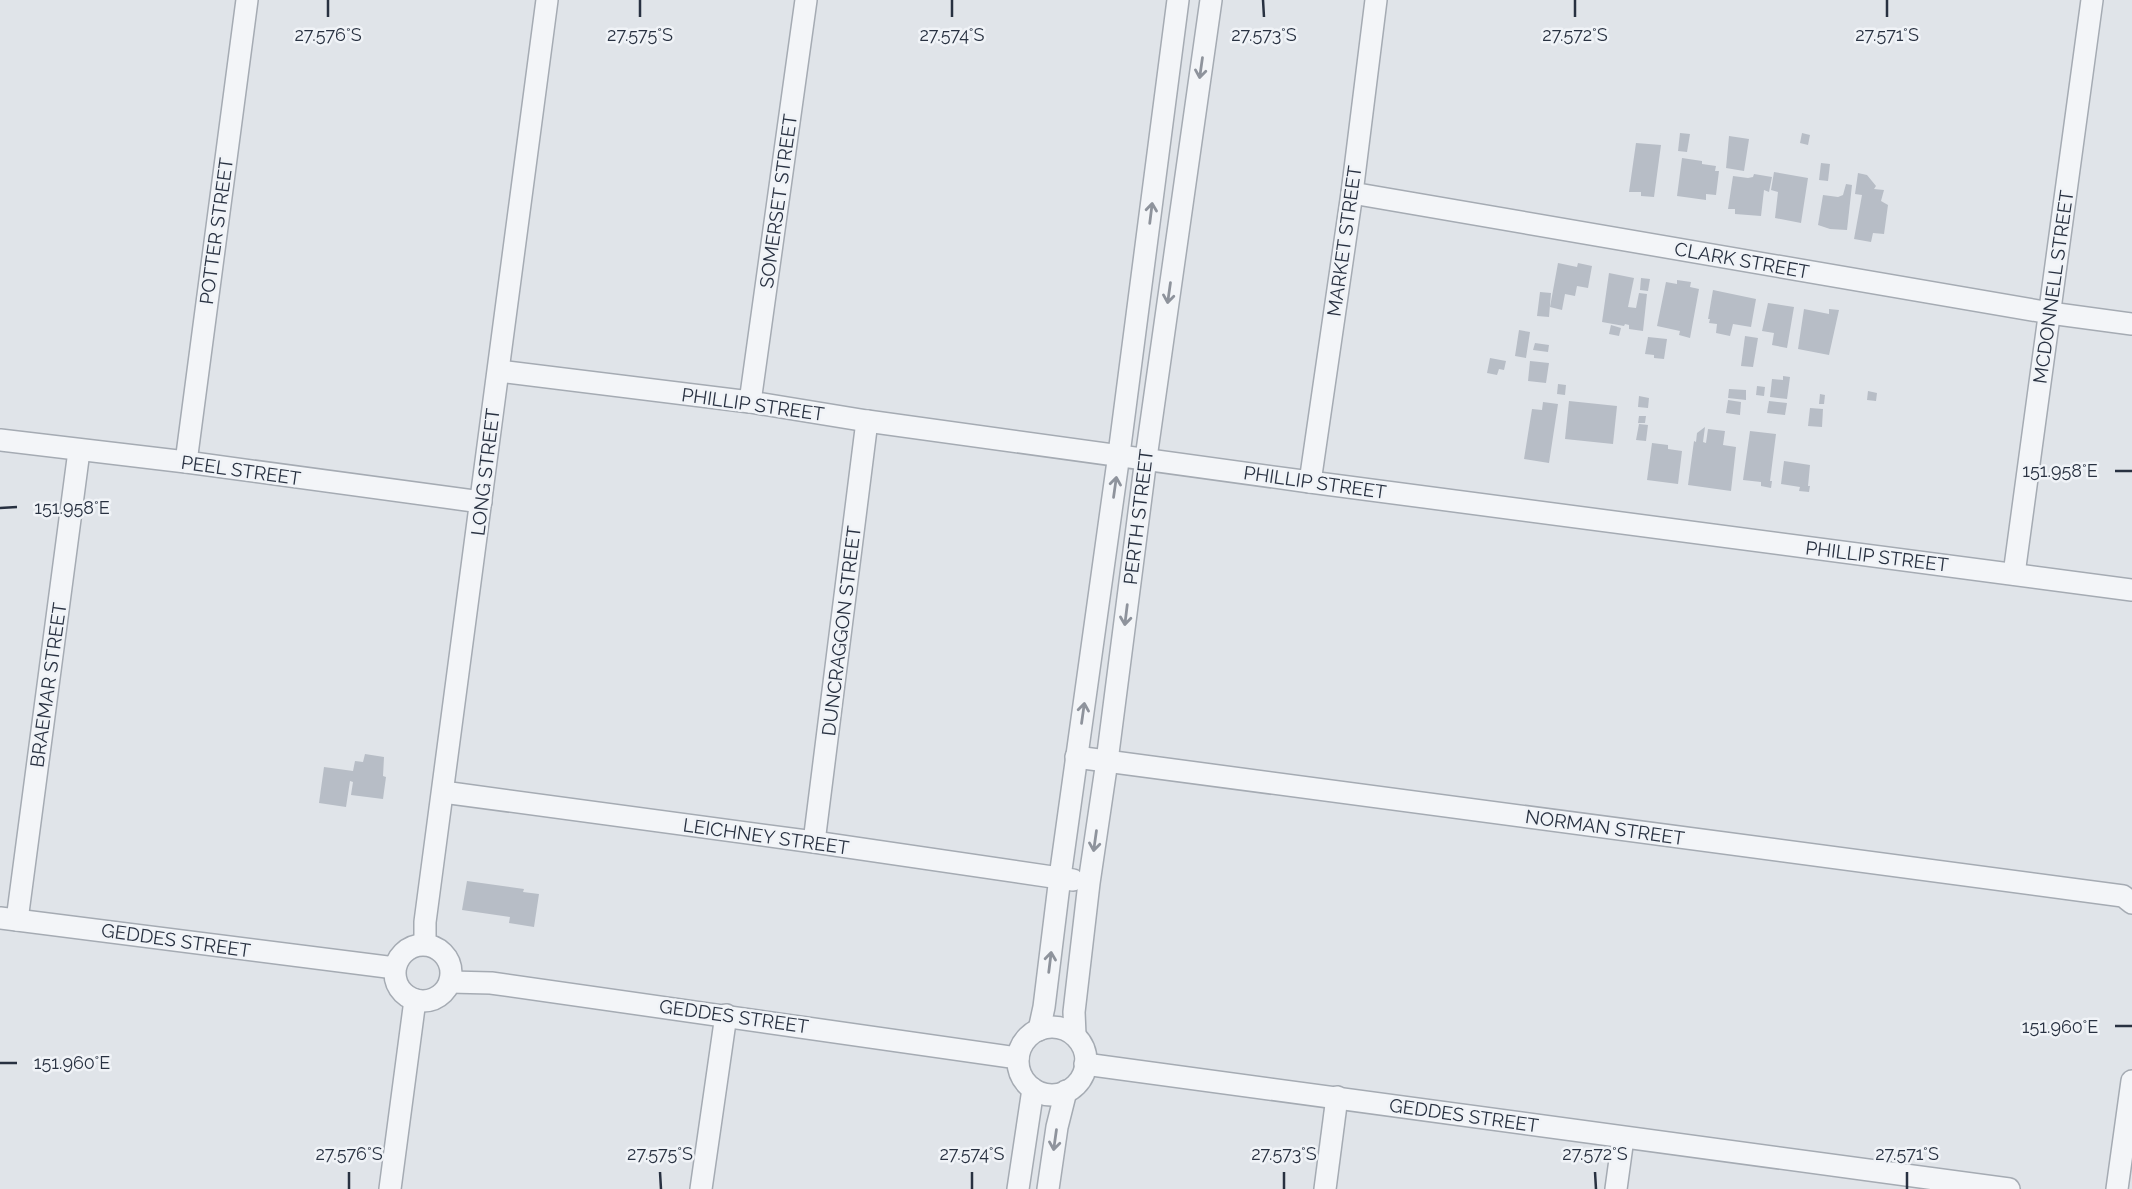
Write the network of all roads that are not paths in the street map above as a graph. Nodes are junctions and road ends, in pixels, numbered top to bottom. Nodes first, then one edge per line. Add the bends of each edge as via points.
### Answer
1 (247, 0) edge
2 (547, 0) edge
3 (806, 0) edge
4 (1178, 0) edge
5 (1211, 0) edge
6 (1376, 0) edge
7 (2092, 0) edge
8 (1352, 192) junction
9 (2050, 313) junction
10 (2132, 324) edge
11 (499, 371) junction
12 (750, 402) junction
13 (867, 421) junction
14 (0, 440) edge
15 (79, 451) junction
16 (1119, 454) junction
17 (1146, 458) junction
18 (186, 462) junction
19 (1310, 482) junction
20 (481, 502) junction
21 (2014, 574) junction
22 (2132, 590) edge
23 (1076, 757) junction
24 (1107, 761) junction
25 (443, 792) junction
26 (814, 842) junction
27 (1060, 877) junction
28 (1089, 883) junction
29 (2132, 903) edge
30 (9, 919) edge
31 (425, 944) junction
32 (394, 968) junction
33 (450, 982) junction
34 (415, 1000) junction
35 (726, 1015) junction
36 (1039, 1030) junction
37 (1075, 1035) junction
38 (1018, 1058) junction
39 (1085, 1064) junction
40 (2132, 1081) edge
41 (1034, 1089) junction
42 (1066, 1091) junction
43 (1337, 1097) junction
44 (1623, 1138) junction
45 (1917, 1183) edge
46 (390, 1189) edge
47 (701, 1189) edge
48 (1018, 1189) edge
49 (1048, 1189) edge
50 (1325, 1189) edge
51 (1616, 1189) edge
52 (2009, 1189) edge
53 (2117, 1189) edge

1 - 18 street, POTTER STREET
2 - 11 street, LONG STREET
3 - 12 street, SOMERSET STREET
16 -> 4 street, PERTH STREET
5 -> 17 street, PERTH STREET
6 - 8 street, MARKET STREET
7 - 9 street, MCDONNELL STREET
8 - 9 street, CLARK STREET
8 - 19 street, MARKET STREET
9 - 10 street, CLARK STREET
9 - 21 street, MCDONNELL STREET
11 - 12 street, PHILLIP STREET
11 - 20 street, LONG STREET
12 - 13 street, PHILLIP STREET
13 - 16 street, PHILLIP STREET
13 - 26 street, DUNCRAGGON STREET
14 - 15 street, PEEL STREET
15 - 18 street, PEEL STREET
15 - 30 street, BRAEMAR STREET
16 - 17 street, PHILLIP STREET
23 -> 16 street, PERTH STREET
17 - 19 street, PHILLIP STREET
17 -> 24 street, PERTH STREET
18 - 20 street, PEEL STREET
19 - 21 street, PHILLIP STREET
20 - 25 street, LONG STREET
21 - 22 street, PHILLIP STREET
23 - 24 street, NORMAN STREET
23 - 27 street, PERTH STREET
24 -> 28 street, PERTH STREET
24 - 29 street, NORMAN STREET via 2109,894
25 - 26 street, LEICHNEY STREET
25 - 31 street, LONG STREET
26 - 27 street, LEICHNEY STREET
27 - 28 street, LEICHNEY STREET
36 -> 27 street, PERTH STREET
28 - 37 street, PERTH STREET
30 - 32 street, GEDDES STREET
31 - 32 street via 404,952
31 - 33 street via 445,954
32 - 34 street via 400,989
33 - 34 street via 436,998
33 - 35 street, GEDDES STREET via 491,983
34 - 46 street
35 - 38 street, GEDDES STREET
35 - 47 street
36 - 37 street via 1059,1027
36 - 38 street via 1026,1039
37 - 39 street via 1084,1049
38 - 41 street via 1023,1079
39 - 42 street via 1079,1080
39 - 43 street, GEDDES STREET
40 - 53 street
41 - 42 street via 1046,1094
41 - 48 street
42 -> 49 street
43 - 44 street, GEDDES STREET
43 - 50 street
44 - 45 street, GEDDES STREET
44 - 51 street
45 - 52 street, GEDDES STREET

